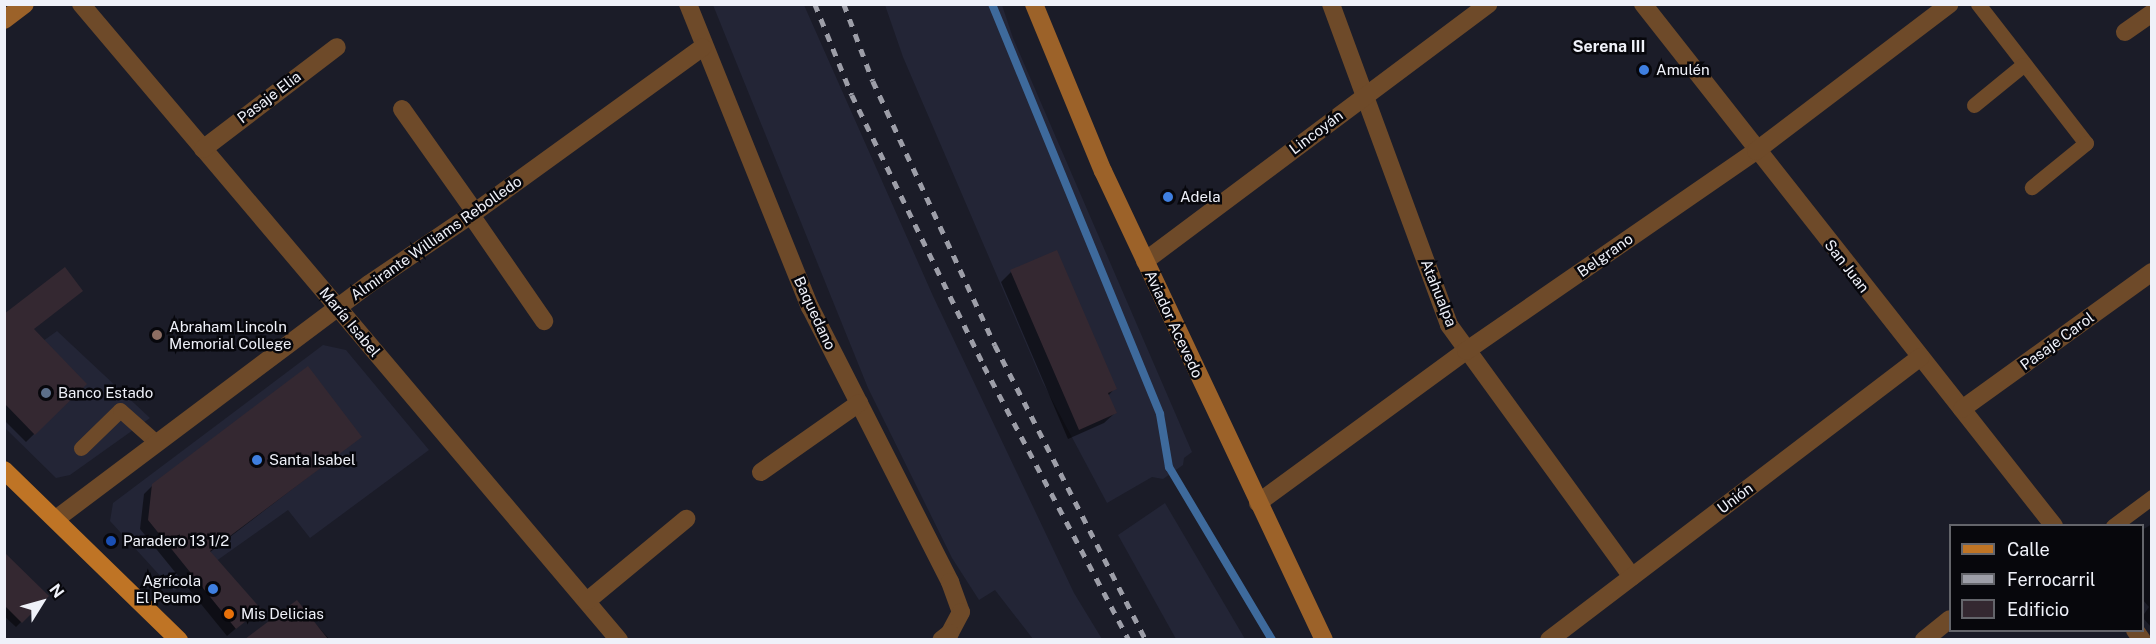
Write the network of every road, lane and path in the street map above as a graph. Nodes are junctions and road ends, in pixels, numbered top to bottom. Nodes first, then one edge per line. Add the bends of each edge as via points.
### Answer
1 (25, 4) edge
2 (81, 4) edge
3 (688, 4) edge
4 (1035, 4) edge
5 (1331, 4) edge
6 (1488, 4) edge
7 (1643, 4) edge
8 (1950, 4) edge
9 (1978, 4) edge
10 (2149, 19) edge
11 (4, 20) edge
12 (2125, 32) dead end
13 (337, 47) dead end
14 (703, 47) junction
15 (2023, 65) junction
16 (1365, 94) junction
17 (1974, 105) dead end
18 (402, 110) dead end
19 (203, 149) junction
20 (1756, 151) junction
21 (2032, 187) dead end
22 (473, 213) junction
23 (1145, 261) junction
24 (2151, 272) edge
25 (338, 308) junction
26 (544, 321) dead end
27 (1466, 351) junction
28 (1920, 357) junction
29 (859, 403) junction
30 (1962, 409) junction
31 (156, 442) junction
32 (81, 448) dead end
33 (4, 470) edge
34 (761, 472) dead end
35 (2151, 497) edge
36 (1258, 502) junction
37 (56, 519) junction
38 (686, 519) dead end
39 (2053, 524) edge
40 (2114, 524) edge
41 (1632, 577) junction
42 (587, 601) junction
43 (1949, 620) edge
44 (179, 639) edge
45 (619, 639) edge
46 (941, 639) edge
47 (1324, 639) edge
48 (1549, 639) edge
49 (1924, 639) edge

1 - 11 main road
2 - 19 street, María Isabel
3 - 14 street, Baquedano
4 - 23 main road, Aviador Acevedo
5 - 16 street, Atahualpa
6 - 16 street, Lincoyán
7 - 20 street, San Juan
8 - 20 street, Belgrano
9 - 15 lane
10 - 12 street
13 - 19 street, Pasaje Elia
14 - 22 street, Almirante Williams Rebolledo
14 - 29 street, Baquedano via 810,307
15 - 17 lane
15 - 21 lane via 2086,143
16 - 23 street, Lincoyán
16 - 27 street, Atahualpa via 1449,325
18 - 22 street
19 - 25 street, María Isabel
20 - 27 street, Belgrano
20 - 28 street, San Juan
22 - 25 street, Almirante Williams Rebolledo
22 - 26 street
23 - 36 main road, Aviador Acevedo
24 - 30 street, Pasaje Carol
25 - 31 street, Almirante Williams Rebolledo
25 - 42 street, María Isabel
27 - 36 street, Belgrano
27 - 41 street, Atahualpa
28 - 30 street, San Juan
28 - 41 street, Unión
29 - 34 street
29 - 46 street, Baquedano via 962,612 950,633
30 - 39 street, San Juan
31 - 32 lane via 120,410
31 - 37 street, Almirante Williams Rebolledo
33 - 37 main road
35 - 40 lane
36 - 47 main road, Aviador Acevedo
37 - 44 main road
38 - 42 street
41 - 48 street, Unión
42 - 45 street, María Isabel
43 - 49 street

